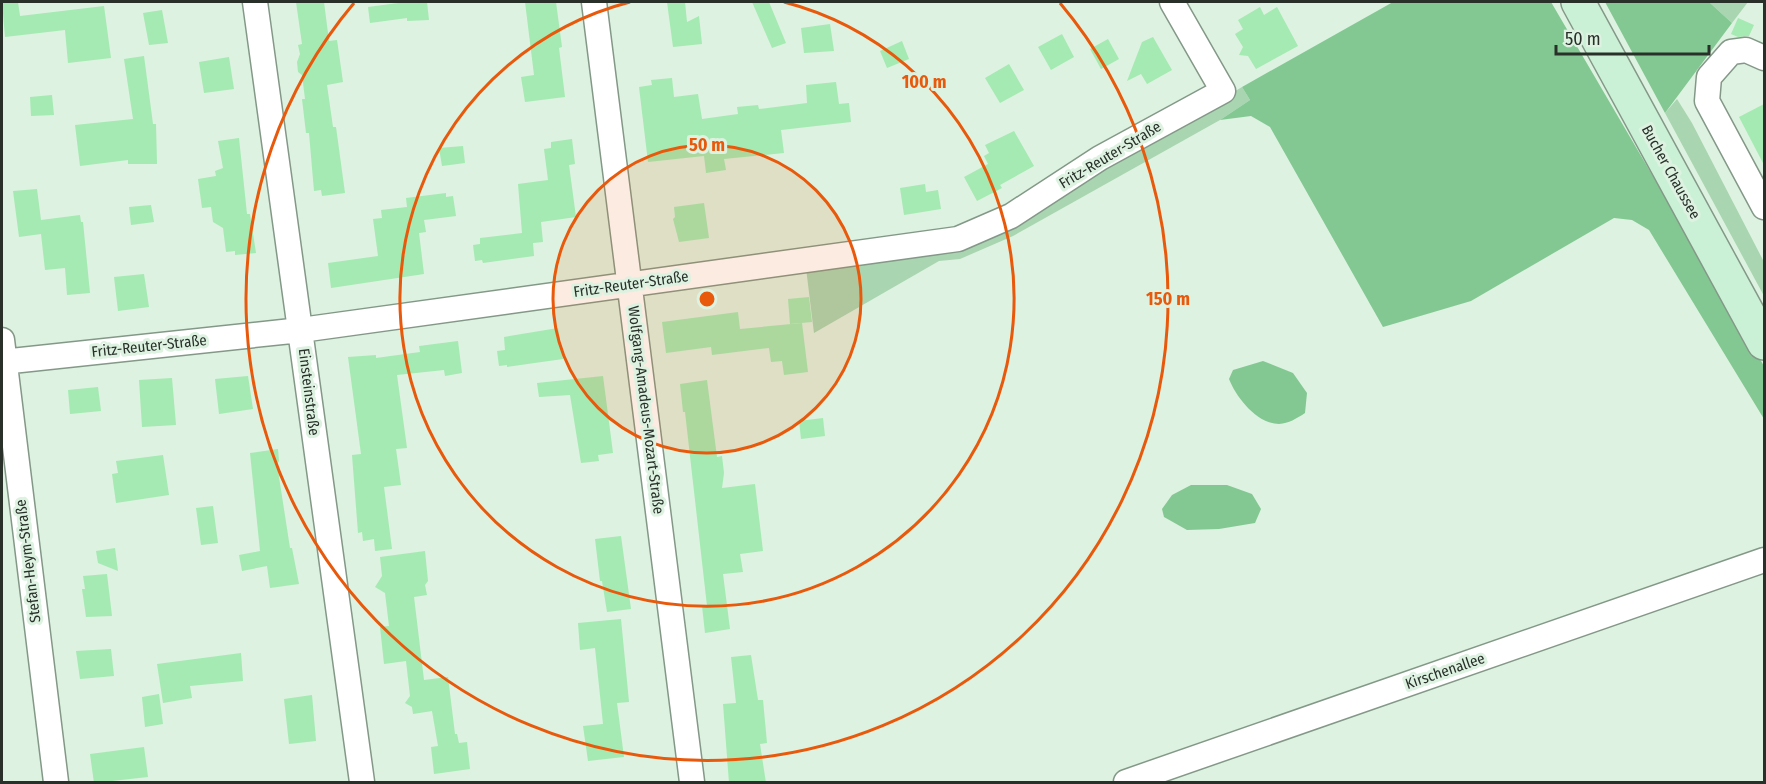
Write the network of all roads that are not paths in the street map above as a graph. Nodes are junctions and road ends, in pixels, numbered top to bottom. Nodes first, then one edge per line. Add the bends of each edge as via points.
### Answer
1 (255, 2) edge
2 (594, 2) edge
3 (1172, 2) edge
4 (1578, 2) edge
5 (1764, 58) edge
6 (1764, 207) edge
7 (630, 284) junction
8 (301, 330) junction
9 (1764, 343) edge
10 (2, 355) edge
11 (1764, 560) edge
12 (56, 783) edge
13 (362, 783) edge
14 (692, 783) edge
15 (1126, 783) edge

1 - 8 street, Einsteinstraße
2 - 7 street, Wolfgang-Amadeus-Mozart-Straße
3 - 7 street, Fritz-Reuter-Straße via 1223,91 1100,158 1011,216 958,239
4 - 9 main road, Bucher Chaussee
5 - 6 street via 1746,50 1731,52 1709,77 1707,101
7 - 8 street, Fritz-Reuter-Straße
7 - 14 street, Wolfgang-Amadeus-Mozart-Straße
8 - 10 street, Fritz-Reuter-Straße
8 - 13 street, Einsteinstraße
10 - 12 street, Stefan-Heym-Straße
11 - 15 street, Kirschenallee

